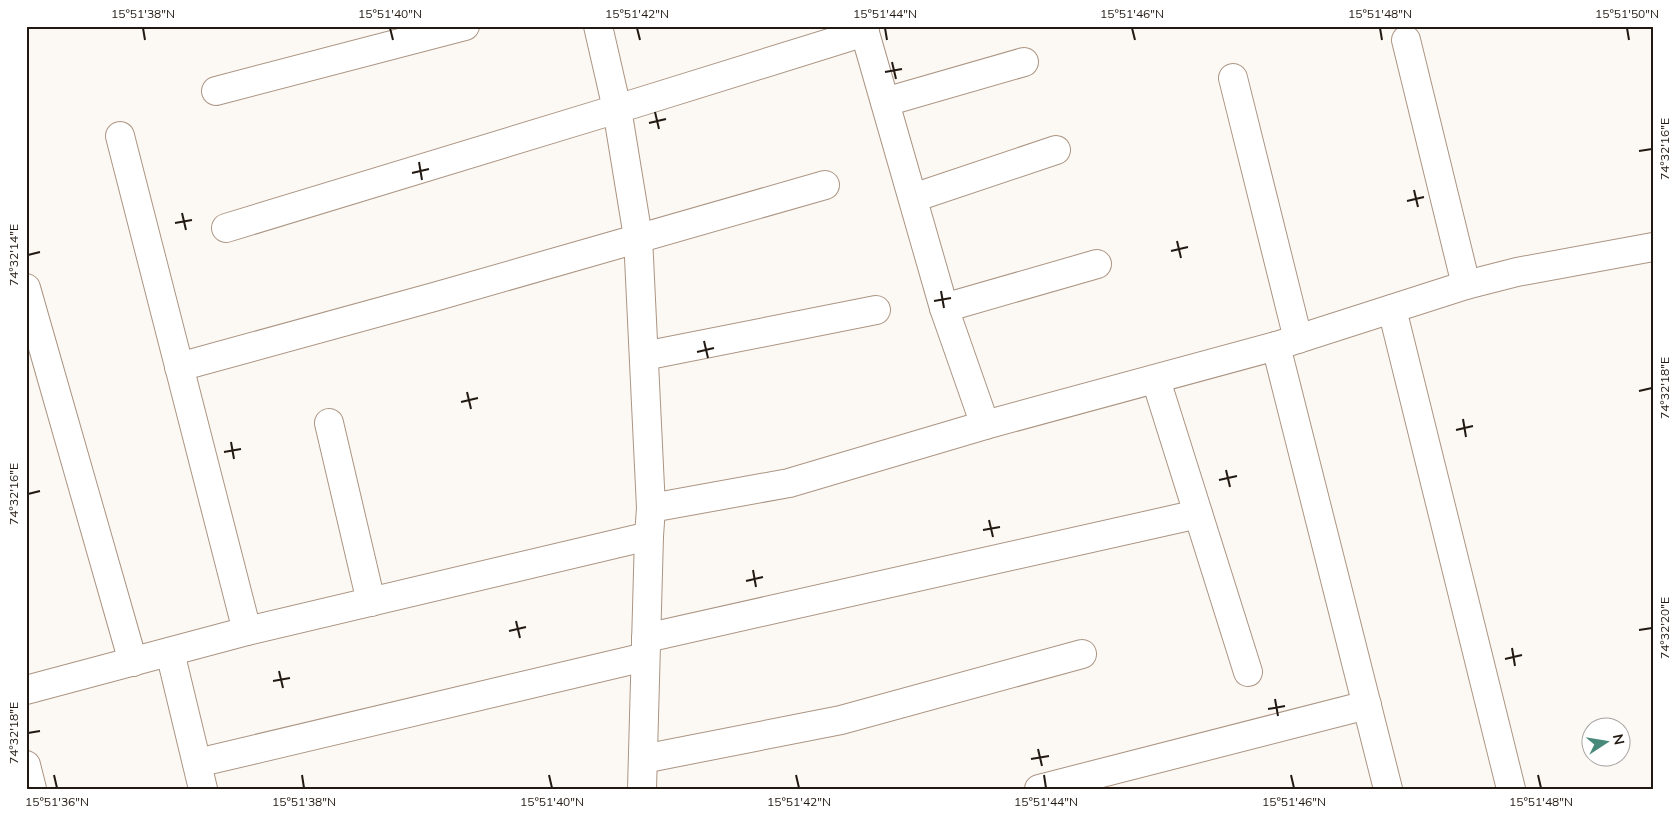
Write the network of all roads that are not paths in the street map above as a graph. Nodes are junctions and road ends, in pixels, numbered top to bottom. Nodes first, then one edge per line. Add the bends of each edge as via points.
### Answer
1 (465, 26) edge
2 (598, 26) edge
3 (864, 29) edge
4 (1406, 40) dead end
5 (1024, 62) dead end
6 (1233, 78) dead end
7 (216, 91) dead end
8 (885, 102) junction
9 (617, 109) junction
10 (120, 136) dead end
11 (1056, 150) dead end
12 (825, 184) dead end
13 (913, 198) junction
14 (226, 228) dead end
15 (638, 237) junction
16 (1653, 247) edge
17 (1098, 264) dead end
18 (1466, 285) junction
19 (26, 288) edge
20 (944, 308) junction
21 (1392, 309) junction
22 (876, 310) dead end
23 (1287, 342) junction
24 (644, 356) junction
25 (179, 367) junction
26 (1156, 380) junction
27 (329, 423) dead end
28 (985, 425) junction
29 (651, 508) junction
30 (1198, 514) junction
31 (649, 536) junction
32 (371, 602) junction
33 (247, 631) junction
34 (646, 647) junction
35 (170, 652) junction
36 (1082, 654) dead end
37 (132, 662) junction
38 (1248, 672) dead end
39 (26, 690) edge
40 (1367, 705) junction
41 (643, 759) junction
42 (26, 766) edge
43 (200, 776) edge
44 (32, 789) edge
45 (642, 789) edge
46 (1039, 789) edge
47 (1388, 789) edge
48 (1511, 789) edge

1 - 7 street
2 - 9 street
3 - 8 street
3 - 9 street
4 - 18 street
5 - 8 street
6 - 23 street
8 - 13 street
9 - 14 street
9 - 15 street
10 - 25 street
11 - 13 street
12 - 15 street
13 - 20 street
15 - 24 street
15 - 25 street
16 - 18 street via 1517,272
17 - 20 street
18 - 21 street
19 - 37 street
20 - 28 street
21 - 23 street
21 - 48 street
22 - 24 street
23 - 26 street
23 - 40 street
24 - 29 street
25 - 33 street
26 - 28 street
26 - 30 street
27 - 32 street
28 - 29 street via 789,483
29 - 31 street
30 - 34 street
30 - 38 street
31 - 32 street
31 - 34 street
32 - 33 street
33 - 35 street
34 - 41 street
34 - 43 street
35 - 37 street
35 - 43 street
36 - 41 street via 841,720
37 - 39 street
40 - 46 street
40 - 47 street
41 - 45 street
42 - 44 street

